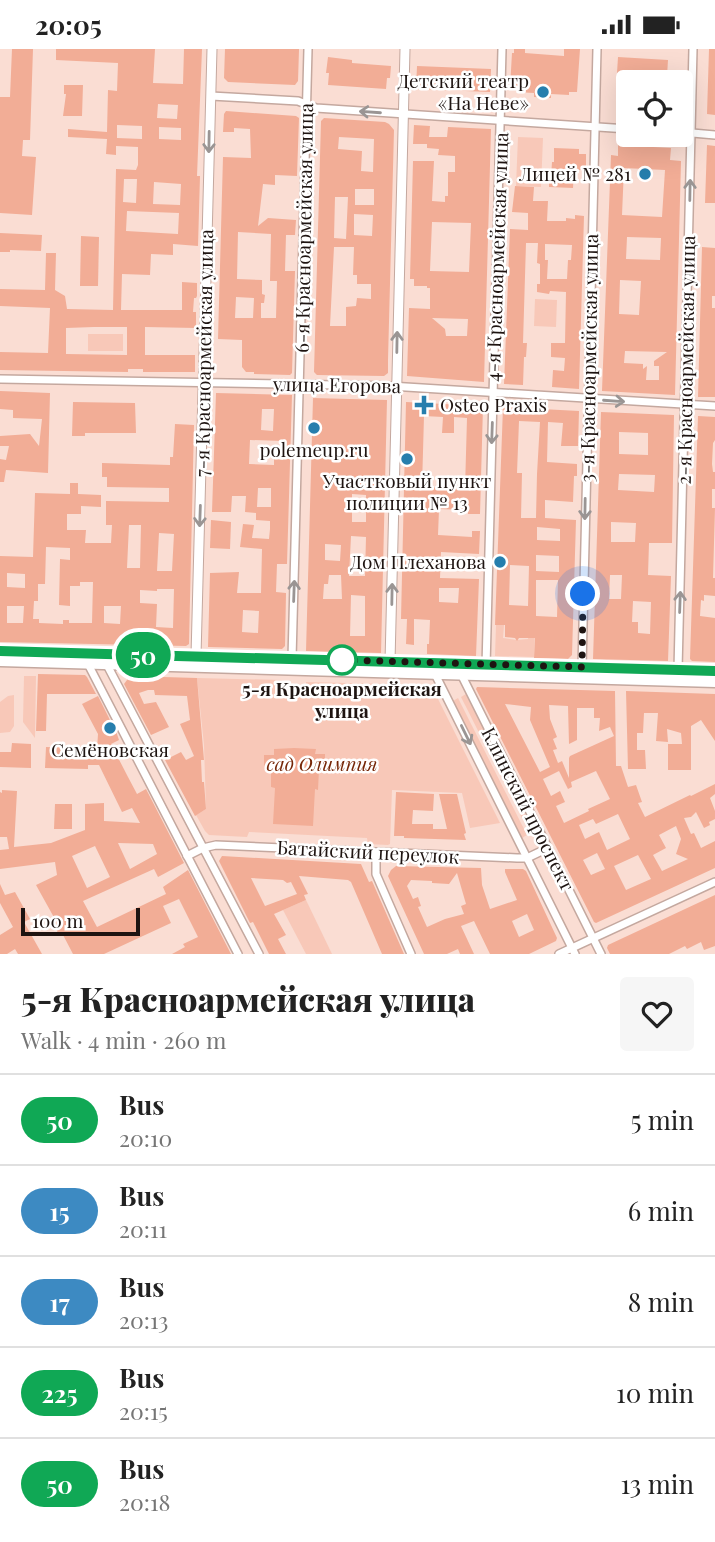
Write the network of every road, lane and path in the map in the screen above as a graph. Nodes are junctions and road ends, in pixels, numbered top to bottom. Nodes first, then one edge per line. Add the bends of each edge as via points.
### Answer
1 (212, 49) edge
2 (308, 49) edge
3 (405, 49) edge
4 (502, 49) edge
5 (597, 49) edge
6 (693, 49) edge
7 (692, 70) edge
8 (211, 96) junction
9 (307, 105) junction
10 (403, 114) junction
11 (500, 120) junction
12 (595, 127) junction
13 (616, 128) edge
14 (693, 133) edge
15 (715, 135) edge
16 (691, 147) edge
17 (0, 379) edge
18 (203, 382) junction
19 (300, 384) junction
20 (396, 386) junction
21 (493, 392) junction
22 (587, 399) junction
23 (685, 405) junction
24 (715, 406) edge
25 (0, 651) edge
26 (101, 653) junction
27 (196, 656) junction
28 (292, 659) junction
29 (0, 661) edge
30 (390, 662) junction
31 (88, 664) junction
32 (107, 664) junction
33 (582, 667) junction
34 (458, 669) junction
35 (486, 670) junction
36 (678, 670) junction
37 (715, 671) edge
38 (435, 674) junction
39 (715, 682) edge
40 (203, 848) junction
41 (548, 848) junction
42 (376, 852) junction
43 (187, 856) junction
44 (527, 858) junction
45 (715, 882) edge
46 (593, 938) junction
47 (574, 951) edge
48 (239, 954) edge
49 (258, 954) edge
50 (411, 954) edge
51 (559, 954) edge
52 (601, 954) edge

1 - 8 street, 7-я Красноармейская улица
2 - 9 street, 6-я Красноармейская улица
3 - 10 street
4 - 11 street, 4-я Красноармейская улица
5 - 12 street, 3-я Красноармейская улица
6 - 7 street, 2-я Красноармейская улица
8 - 9 street
8 -> 18 street, 7-я Красноармейская улица
10 -> 9 street
9 - 19 street, 6-я Красноармейская улица
10 - 11 street
20 -> 10 street
11 - 12 street
11 - 21 street, 4-я Красноармейская улица
12 - 13 street
12 - 22 street, 3-я Красноармейская улица
14 - 15 street
23 -> 16 street, 2-я Красноармейская улица
17 - 18 street, улица Егорова
18 - 19 street, улица Егорова
18 -> 27 street, 7-я Красноармейская улица
19 - 20 street, улица Егорова
28 -> 19 street, 6-я Красноармейская улица
20 - 21 street, улица Егорова
30 -> 20 street
21 - 22 street, улица Егорова
21 -> 35 street, 4-я Красноармейская улица
22 -> 23 street, улица Егорова
22 -> 33 street, 3-я Красноармейская улица
23 - 24 street, улица Егорова
36 -> 23 street, 2-я Красноармейская улица
25 - 26 main road
26 - 27 main road
26 - 32 street
27 - 28 main road
28 - 30 main road
29 - 31 main road
30 - 34 main road
31 - 32 main road
31 - 43 street
32 - 38 main road
32 - 40 street
33 - 35 main road
33 - 36 main road
34 - 35 main road
34 - 38 main road
34 - 41 street, Клинский проспект
35 - 39 main road
36 - 37 main road
38 -> 44 street, Клинский проспект
40 - 42 street, Батайский переулок
40 - 43 street, Батайский переулок
40 - 49 street
41 - 44 street, Батайский переулок
41 - 46 street, Клинский проспект
42 - 44 street, Батайский переулок
42 - 50 street via 376,874
43 - 48 street
44 - 47 street, Клинский проспект
45 - 46 street
46 - 47 street
46 - 52 street, Клинский проспект
47 - 51 street

